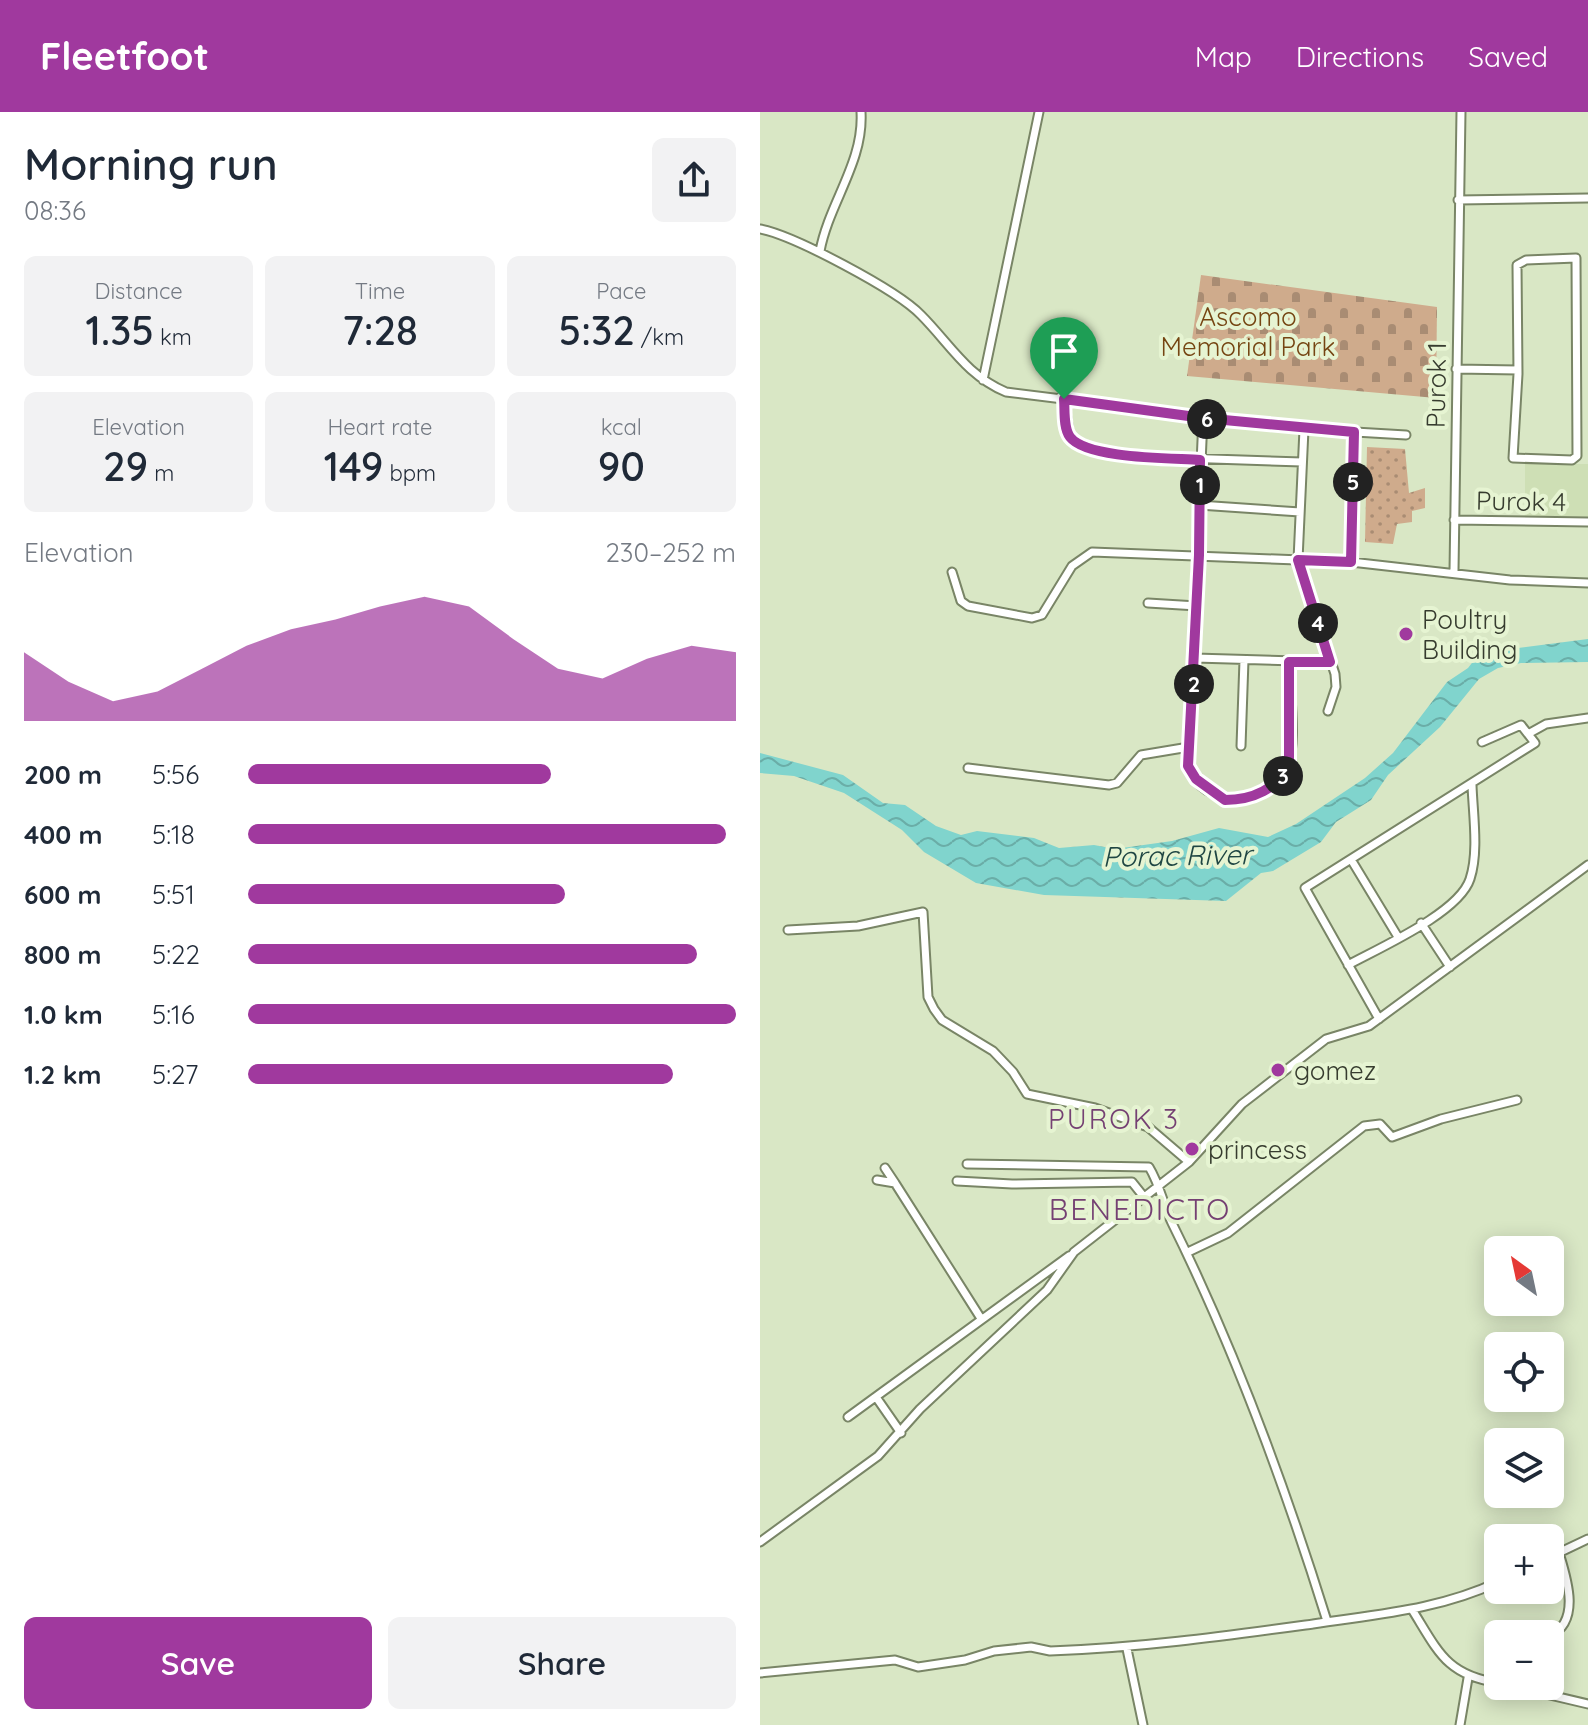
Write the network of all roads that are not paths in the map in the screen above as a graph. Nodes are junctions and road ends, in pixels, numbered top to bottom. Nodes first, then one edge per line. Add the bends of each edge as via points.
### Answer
1 (861, 112) edge
2 (1039, 112) edge
3 (1461, 112) edge
4 (1588, 198) edge
5 (1458, 200) junction
6 (760, 229) edge
7 (820, 251) junction
8 (1588, 367) edge
9 (1577, 368) junction
10 (1456, 369) junction
11 (1518, 370) junction
12 (983, 380) junction
13 (1064, 399) junction
14 (1203, 418) junction
15 (1304, 429) junction
16 (1354, 432) junction
17 (1406, 435) dead end
18 (1200, 460) junction
19 (1302, 462) junction
20 (1199, 505) junction
21 (1300, 512) junction
22 (1454, 520) junction
23 (1588, 522) edge
24 (1199, 555) junction
25 (1298, 560) junction
26 (1351, 562) junction
27 (1454, 571) junction
28 (952, 572) dead end
29 (1588, 583) edge
30 (1148, 603) dead end
31 (1197, 606) junction
32 (1195, 658) junction
33 (1244, 660) junction
34 (1289, 662) junction
35 (1330, 662) junction
36 (1328, 711) dead end
37 (1588, 718) edge
38 (1528, 734) junction
39 (1482, 742) dead end
40 (1241, 746) dead end
41 (1189, 747) junction
42 (968, 768) dead end
43 (1472, 785) junction
44 (1352, 861) junction
45 (1588, 865) edge
46 (1421, 923) junction
47 (788, 930) dead end
48 (1398, 937) junction
49 (1348, 965) junction
50 (1450, 967) junction
51 (1379, 1019) junction
52 (1517, 1100) dead end
53 (1189, 1162) junction
54 (967, 1164) dead end
55 (885, 1168) dead end
56 (877, 1180) dead end
57 (957, 1181) dead end
58 (895, 1183) junction
59 (1159, 1184) junction
60 (1144, 1197) junction
61 (1074, 1252) junction
62 (1188, 1252) junction
63 (980, 1317) junction
64 (876, 1397) junction
65 (848, 1417) dead end
66 (901, 1433) junction
67 (1588, 1539) edge
68 (760, 1542) edge
69 (1564, 1551) edge
70 (1564, 1584) edge
71 (1484, 1588) edge
72 (1413, 1611) junction
73 (1327, 1621) junction
74 (1564, 1625) edge
75 (1127, 1649) junction
76 (760, 1673) edge
77 (1468, 1678) junction
78 (1484, 1681) edge
79 (1564, 1698) edge
80 (1588, 1704) edge
81 (1143, 1725) edge
82 (1460, 1725) edge

1 - 7 street via 858,146
2 - 12 street
3 - 5 street, Purok 1
4 - 5 street
5 - 10 street, Purok 1
6 - 7 street
7 - 12 street via 900,297
8 - 9 street
9 - 11 street via 1577,456 1572,460 1513,458
9 - 11 street via 1576,258 1538,259 1517,265
10 - 11 street
10 - 22 street, Purok 1
12 - 13 street via 1020,395
13 - 14 street
13 - 18 street via 1067,432 1077,442 1123,456
14 - 15 street
14 - 18 street
15 - 16 street
15 - 19 street
16 - 17 street
16 - 26 street
18 - 19 street
18 - 20 street
19 - 21 street
20 - 21 street
20 - 24 street
21 - 25 street
22 - 23 street, Purok 4
22 - 27 street, Purok 1
24 - 25 street
24 - 28 street via 1092,552 1072,566 1037,617 968,606 961,601
24 - 31 street
25 - 26 street
25 - 35 street
26 - 27 street
27 - 29 street
30 - 31 street
31 - 32 street
32 - 33 street
32 - 41 street
33 - 34 street
33 - 40 street
34 - 35 street
34 - 41 street via 1291,752 1284,775 1273,785 1233,800 1217,797 1191,774
35 - 36 street via 1336,687
37 - 38 street via 1546,724
38 - 39 street via 1521,725
38 - 43 street via 1535,743 1531,748
41 - 42 street via 1141,755 1117,783 1109,785
43 - 44 street
43 - 46 street via 1470,880 1460,896
44 - 48 street
44 - 49 street via 1305,888
45 - 50 street
46 - 48 street
46 - 50 street
47 - 53 street via 858,926 923,912 928,997 942,1020 993,1051 1027,1094 1095,1108 1148,1127
48 - 49 street
49 - 51 street
50 - 51 street
51 - 53 street via 1359,1032 1314,1047 1242,1104
52 - 62 street via 1392,1137 1380,1124 1364,1126 1228,1233
53 - 59 street
54 - 59 street via 1149,1167
55 - 58 street
56 - 58 street
57 - 60 street via 1132,1182
58 - 63 street
59 - 60 street
59 - 62 street
60 - 61 street
61 - 63 street
61 - 66 street via 1047,1290
62 - 73 street via 1245,1388
63 - 64 street
64 - 65 street
64 - 66 street
66 - 68 street via 878,1456
67 - 69 street
70 - 74 street via 1569,1614
71 - 72 street
72 - 73 street
72 - 77 street via 1436,1648
73 - 75 street
75 - 76 street via 1031,1647 918,1667 895,1660
75 - 81 street
77 - 78 street
77 - 82 street
79 - 80 street

